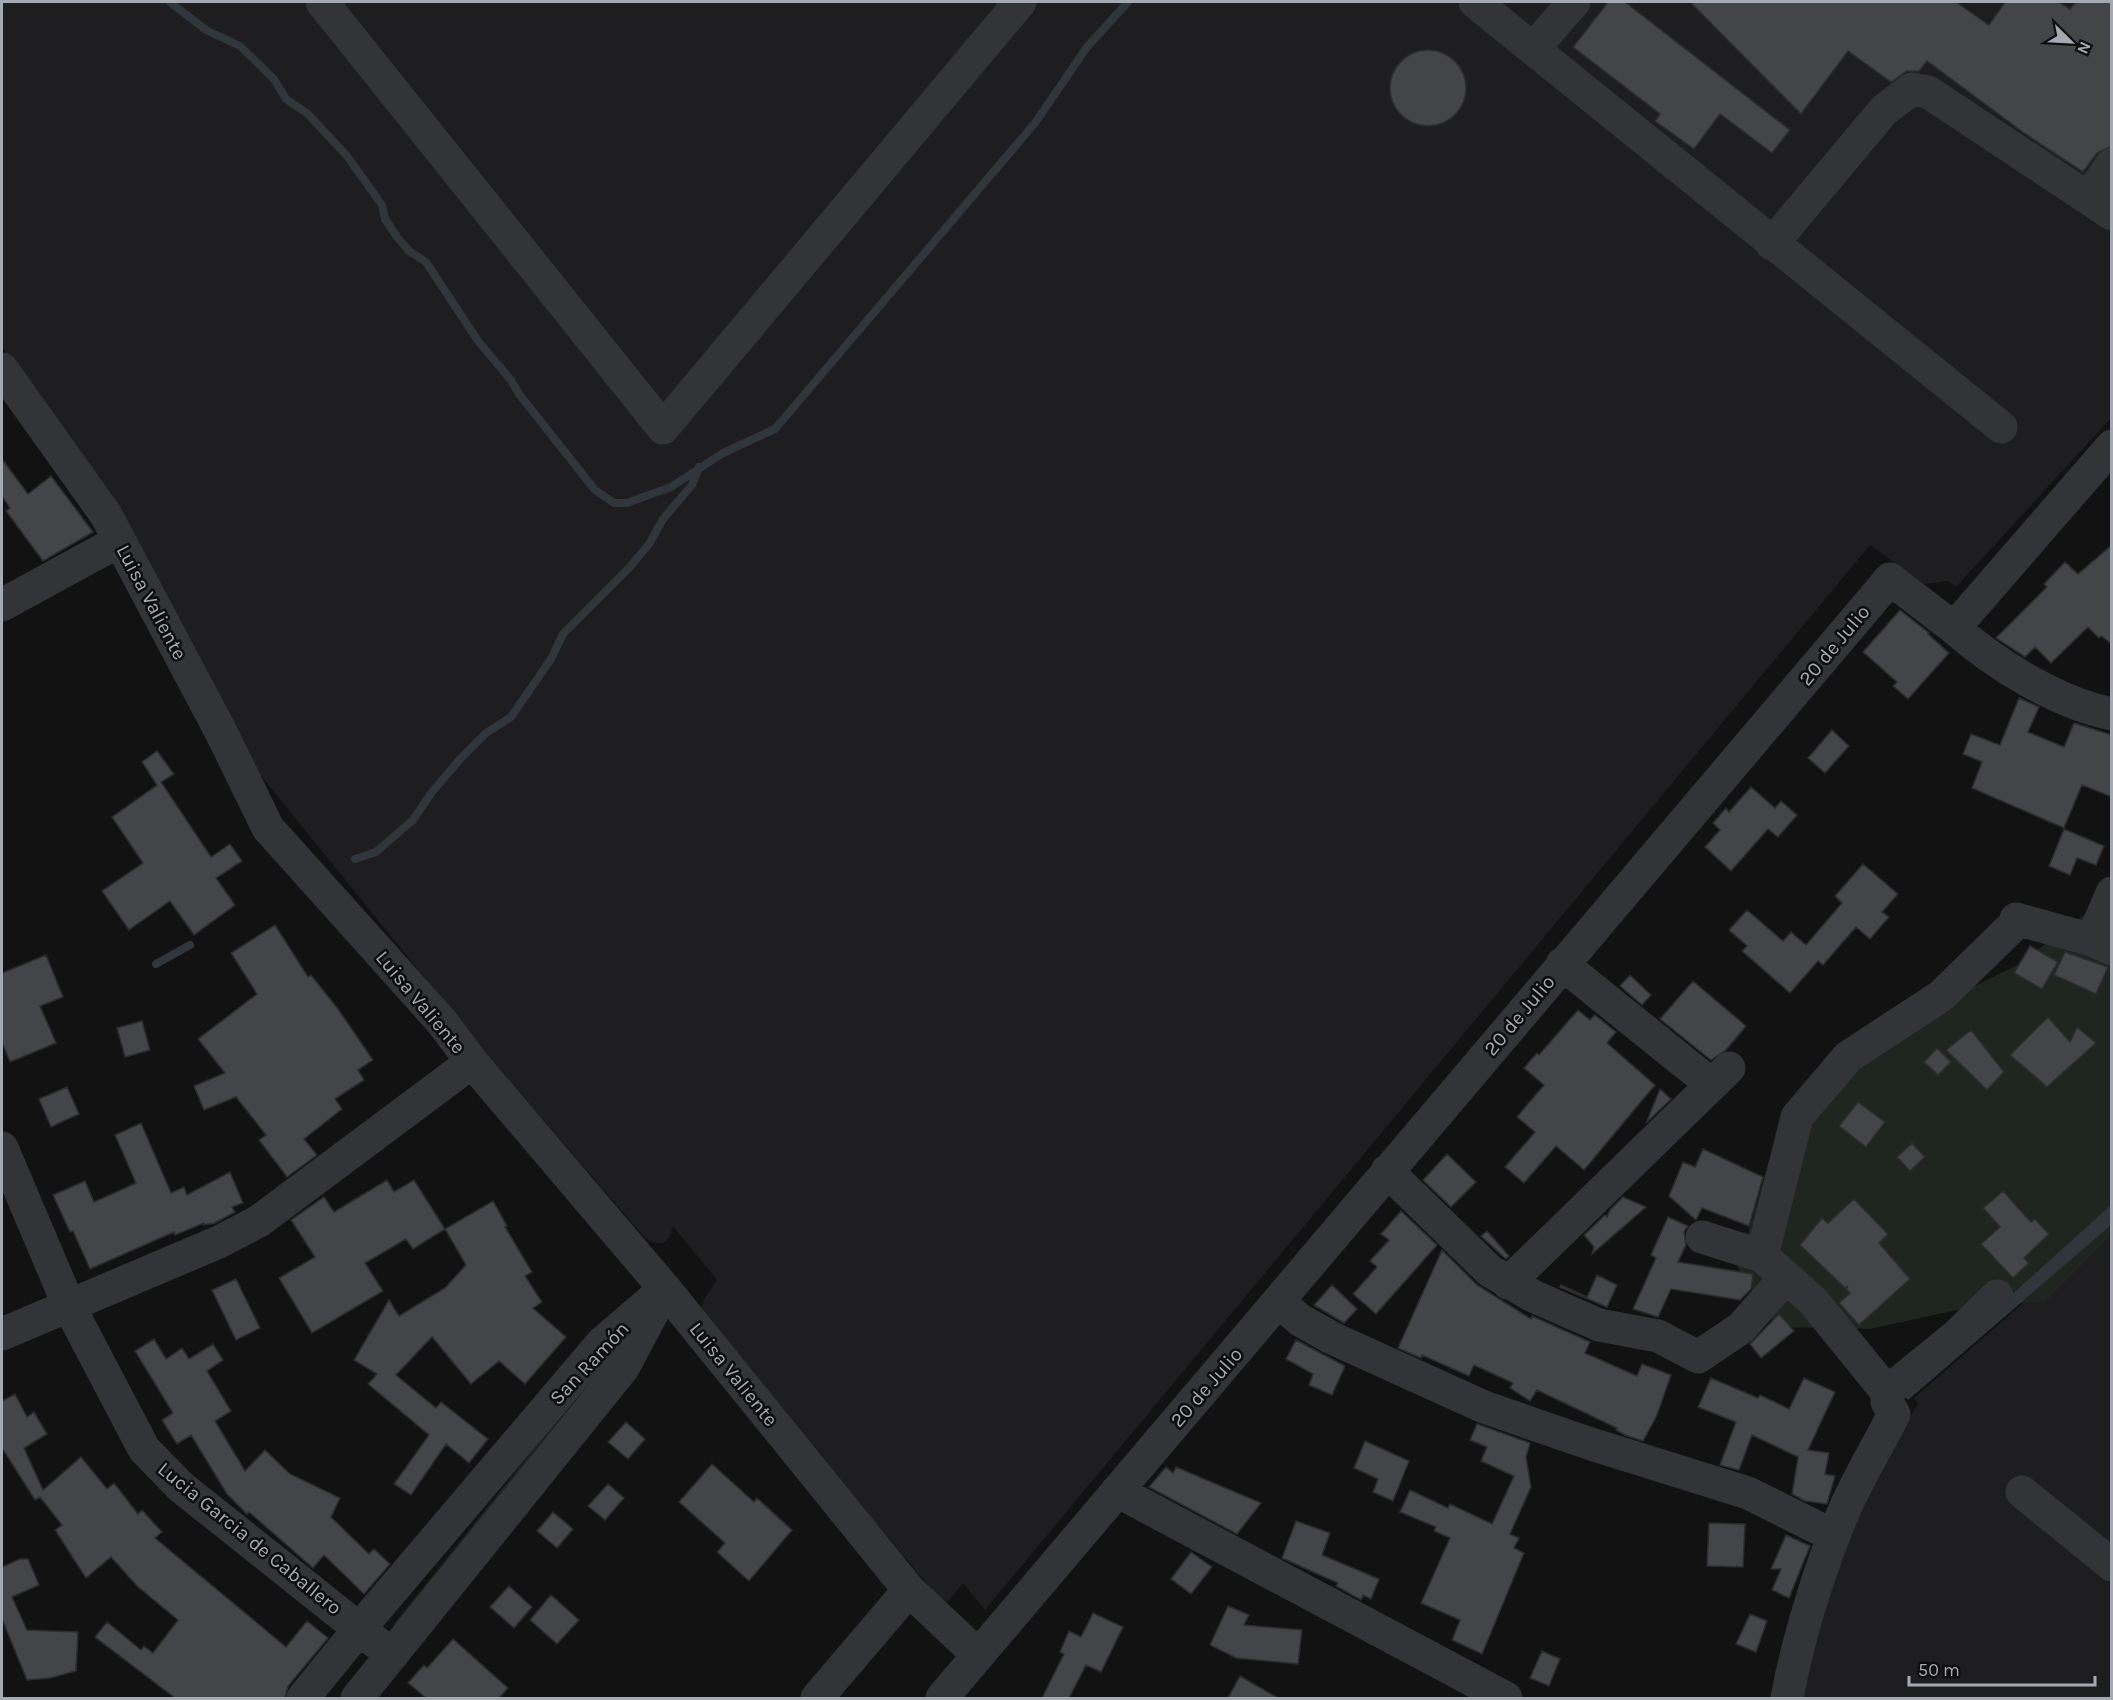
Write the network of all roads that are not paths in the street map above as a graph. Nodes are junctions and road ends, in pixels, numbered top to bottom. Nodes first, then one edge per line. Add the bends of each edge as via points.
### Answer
1 (322, 2) edge
2 (1020, 2) edge
3 (1475, 2) edge
4 (1574, 2) edge
5 (1533, 49) junction
6 (2112, 164) edge
7 (2100, 206) edge
8 (1772, 244) junction
9 (2, 369) edge
10 (2001, 427) dead end
11 (2112, 446) edge
12 (119, 541) junction
13 (2, 605) edge
14 (1954, 628) junction
15 (2112, 714) edge
16 (2112, 893) edge
17 (2102, 945) edge
18 (1562, 963) junction
19 (472, 1062) junction
20 (2, 1148) edge
21 (1386, 1171) junction
22 (1702, 1237) dead end
23 (1774, 1266) junction
24 (1508, 1283) junction
25 (665, 1289) junction
26 (1997, 1296) dead end
27 (1279, 1302) junction
28 (69, 1306) junction
29 (2, 1334) edge
30 (1889, 1403) junction
31 (1117, 1491) junction
32 (2022, 1492) dead end
33 (1828, 1533) junction
34 (2112, 1565) edge
35 (909, 1590) junction
36 (360, 1628) junction
37 (392, 1655) junction
38 (978, 1655) junction
39 (303, 1698) edge
40 (357, 1698) edge
41 (817, 1698) edge
42 (942, 1698) edge
43 (1506, 1698) edge
44 (1787, 1698) edge

1 - 2 street via 663,428
3 - 5 street
4 - 5 street
5 - 8 street
6 - 7 street
7 - 8 street via 1928,92 1912,89 1884,110
8 - 10 street
9 - 12 street, Luisa Valiente via 106,515
11 - 14 street
12 - 13 street
12 - 19 street, Luisa Valiente via 268,828 442,1022
14 - 15 street via 1979,650 2034,683 2092,710
14 - 18 street, 20 de Julio via 1890,579
16 - 17 street
17 - 23 street via 2017,919 1941,996 1848,1057 1797,1117
18 - 21 street, 20 de Julio
18 - 24 street via 1720,1076
19 - 25 street, Luisa Valiente
19 - 28 street via 259,1221
20 - 28 street, Lucia Garcia de Caballero
21 - 24 street via 1490,1271
21 - 27 street, 20 de Julio
22 - 23 street
23 - 24 street via 1741,1328 1698,1357 1658,1336 1599,1324
23 - 30 street via 1813,1301
25 - 35 street, Luisa Valiente
25 - 36 street, San Ramón via 602,1342
25 - 37 street, San Ramón via 623,1368
26 - 30 street
27 - 31 street, 20 de Julio
27 - 33 street via 1300,1320 1332,1338 1484,1407 1748,1493
28 - 29 street
28 - 36 street, Lucia Garcia de Caballero via 144,1449 181,1487
30 - 33 street via 1847,1503
31 - 38 street, 20 de Julio
31 - 43 street
32 - 34 street
33 - 44 street
35 - 38 street, Luisa Valiente
35 - 41 street
36 - 37 street, Lucia Garcia de Caballero
36 - 39 street, San Ramón
37 - 40 street, San Ramón
38 - 42 street, 20 de Julio

